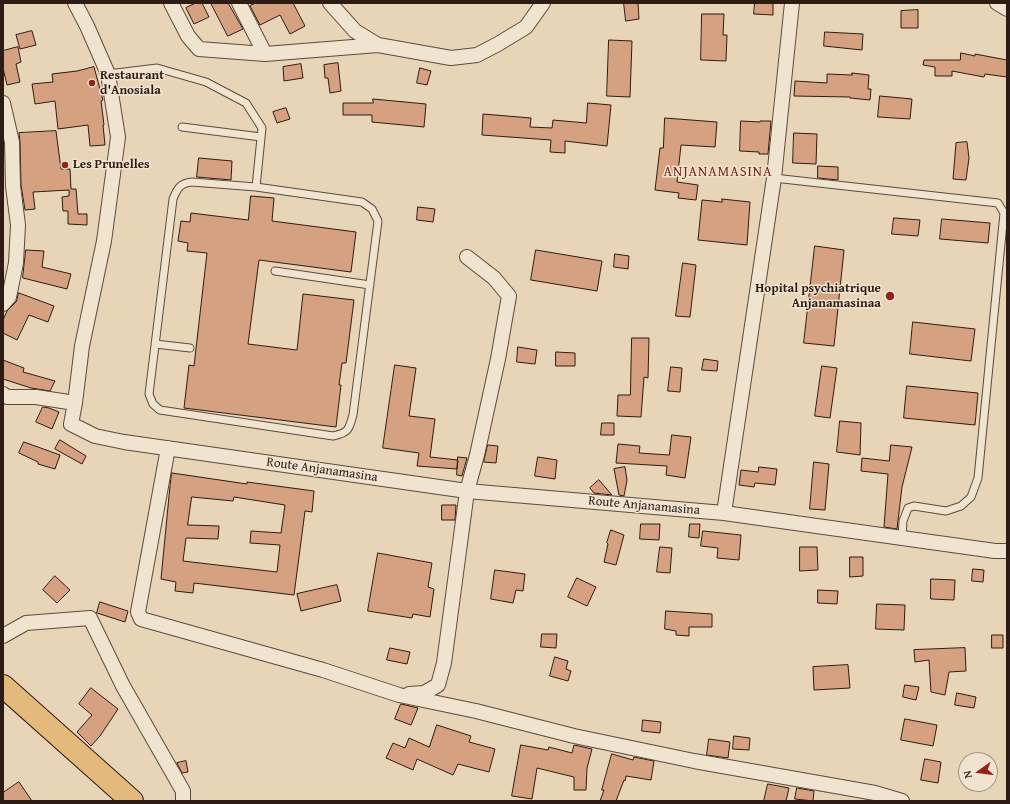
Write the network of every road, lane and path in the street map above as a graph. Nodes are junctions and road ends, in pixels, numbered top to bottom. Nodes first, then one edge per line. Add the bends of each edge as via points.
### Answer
1 (75, 3) edge
2 (172, 3) edge
3 (239, 3) edge
4 (330, 3) edge
5 (543, 3) edge
6 (792, 3) edge
7 (997, 3) edge
8 (1007, 9) edge
9 (378, 45) junction
10 (265, 54) junction
11 (108, 74) junction
12 (3, 103) edge
13 (182, 127) dead end
14 (261, 137) junction
15 (774, 178) junction
16 (256, 187) junction
17 (467, 257) dead end
18 (275, 271) dead end
19 (370, 285) junction
20 (3, 304) edge
21 (155, 344) junction
22 (190, 348) dead end
23 (3, 394) edge
24 (75, 403) junction
25 (168, 448) junction
26 (467, 491) junction
27 (724, 513) junction
28 (902, 538) junction
29 (1007, 551) edge
30 (3, 636) edge
31 (3, 686) edge
32 (399, 695) junction
33 (132, 801) edge
34 (183, 801) edge
35 (902, 801) edge

1 - 11 street, Route Anjanamasina
2 - 10 street via 188,36 199,49
3 - 10 street
4 - 9 street via 355,32
5 - 9 street via 526,27 478,55 451,58
6 - 15 street
7 - 8 street
9 - 10 street
11 - 14 lane via 158,68 206,82 246,103 262,128
11 - 24 street, Route Anjanamasina via 118,137 104,241 82,346
12 - 20 street via 12,142 18,225 16,263 9,297
13 - 14 lane
14 - 16 lane
15 - 27 street
15 - 28 lane via 998,203 1004,213 978,478 971,497 960,506 946,510 914,506 908,508 903,521
16 - 19 lane via 362,202 372,208 378,221
16 - 21 lane via 192,182 177,188 173,199
17 - 26 street via 494,278 509,296 498,359
18 - 19 lane
19 - 21 lane via 353,415 350,427 344,434 333,436 160,410 153,404 149,394
21 - 22 lane
23 - 24 street via 7,397 36,397
24 - 25 street, Route Anjanamasina via 71,424 95,436
25 - 26 street, Route Anjanamasina
25 - 32 street via 138,612 141,620 323,670
26 - 27 street, Route Anjanamasina
26 - 32 street via 444,663 438,685 424,693
27 - 28 street, Route Anjanamasina
28 - 29 street, Route Anjanamasina
30 - 34 street via 26,623 90,618 123,686 183,791
31 - 33 main road
32 - 35 street via 574,736 694,761 875,793

